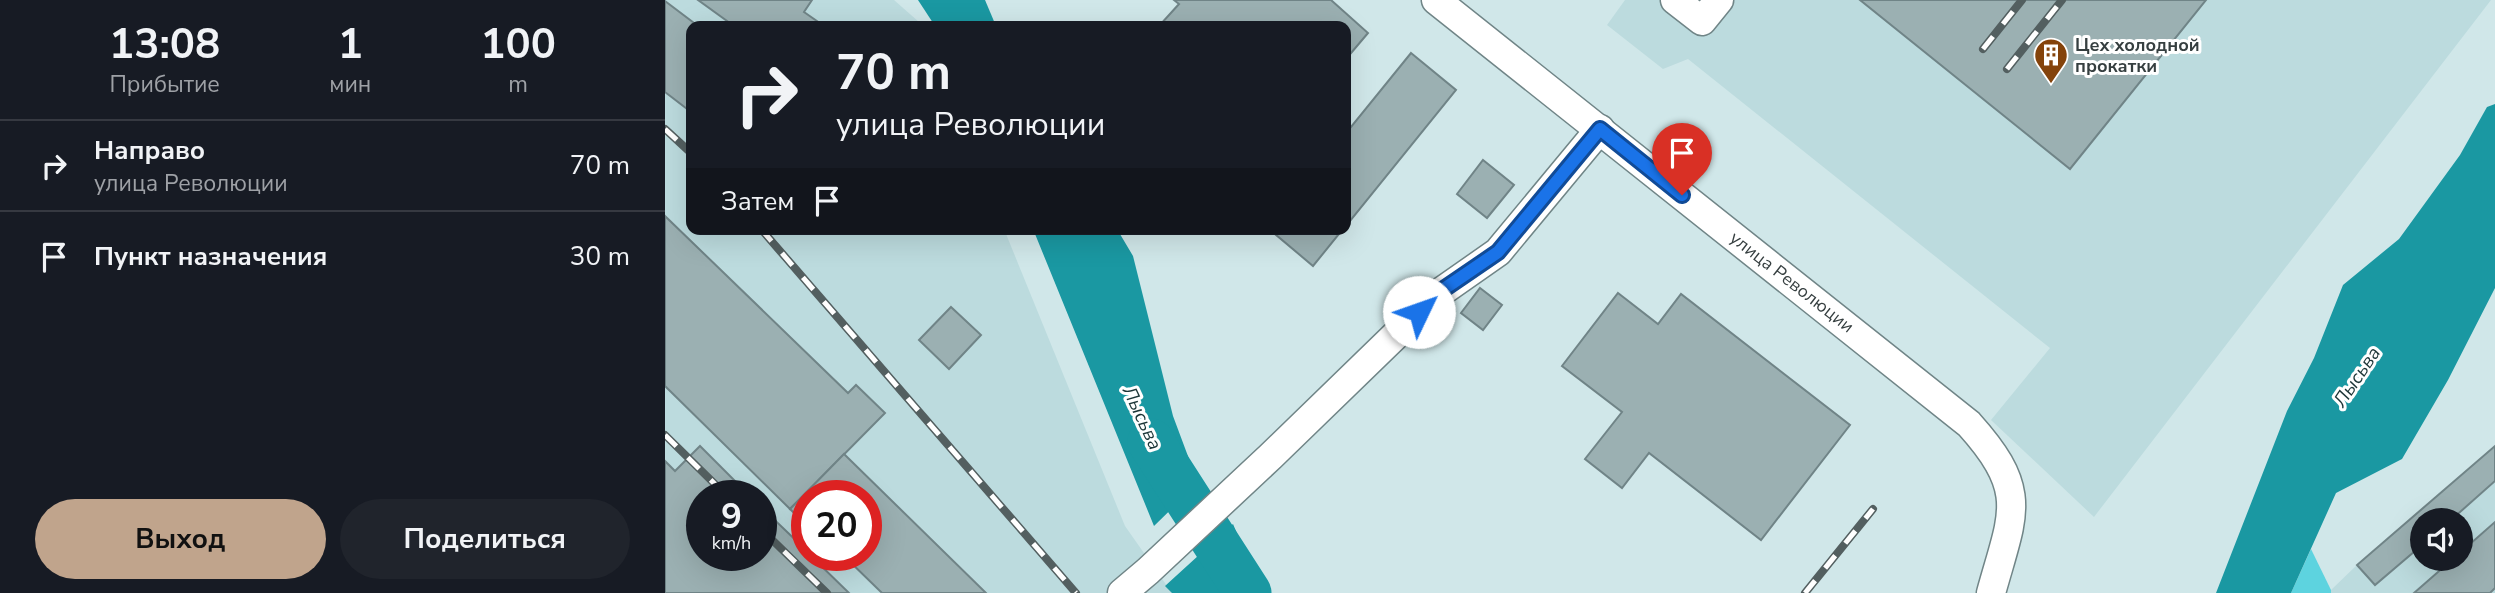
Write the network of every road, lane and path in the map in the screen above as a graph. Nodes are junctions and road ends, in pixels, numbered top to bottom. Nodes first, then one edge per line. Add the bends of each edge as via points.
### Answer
1 (1436, 0) edge
2 (1675, 0) edge
3 (1719, 0) edge
4 (1600, 129) junction
5 (1122, 593) edge
6 (1991, 593) edge

1 - 4 street, улица Революции
2 - 3 street via 1702,21
4 - 5 street via 1498,252 1438,293
4 - 6 street, улица Революции via 1952,409 1986,443 2010,485 2013,508

